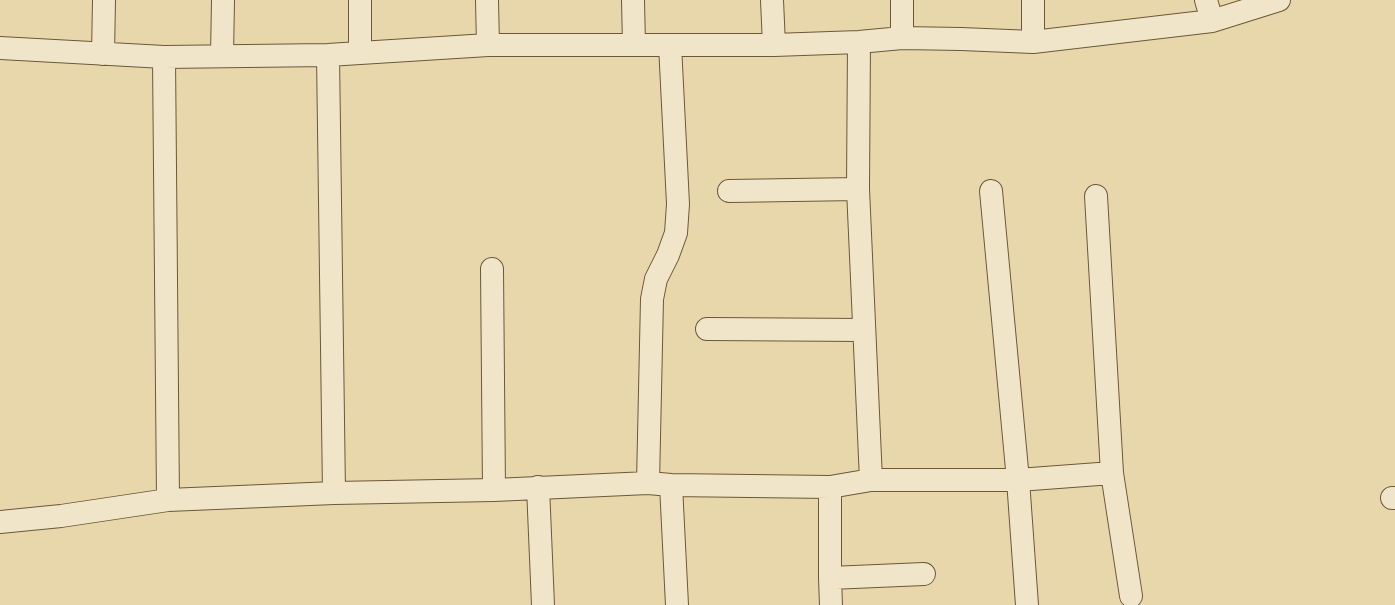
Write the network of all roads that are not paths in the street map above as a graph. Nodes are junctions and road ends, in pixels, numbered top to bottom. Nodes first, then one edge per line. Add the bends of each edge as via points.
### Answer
1 (104, 0) edge
2 (223, 0) edge
3 (360, 0) edge
4 (487, 0) edge
5 (633, 0) edge
6 (772, 0) edge
7 (902, 0) edge
8 (1033, 0) edge
9 (1206, 0) edge
10 (1279, 0) edge
11 (1212, 21) junction
12 (902, 38) junction
13 (859, 42) junction
14 (1033, 42) junction
15 (488, 45) junction
16 (634, 45) junction
17 (670, 45) junction
18 (774, 45) junction
19 (0, 48) edge
20 (360, 52) junction
21 (103, 54) junction
22 (328, 55) junction
23 (222, 56) junction
24 (164, 57) junction
25 (858, 188) junction
26 (729, 191) dead end
27 (991, 191) dead end
28 (1096, 196) dead end
29 (492, 269) dead end
30 (708, 329) dead end
31 (864, 330) junction
32 (1112, 474) junction
33 (871, 480) junction
34 (1018, 480) junction
35 (648, 483) junction
36 (670, 486) junction
37 (538, 487) junction
38 (830, 487) junction
39 (494, 490) junction
40 (334, 493) junction
41 (168, 500) junction
42 (0, 522) edge
43 (924, 574) dead end
44 (830, 578) junction
45 (1131, 596) dead end
46 (543, 605) edge
47 (677, 605) edge
48 (831, 605) edge
49 (1027, 605) edge

1 - 21 street
2 - 23 street
3 - 20 street
4 - 15 street
5 - 16 street
6 - 18 street
7 - 12 street
8 - 14 street
9 - 11 street
10 - 11 street
11 - 14 street
12 - 13 street
12 - 14 street
13 - 18 street
13 - 25 street
15 - 16 street
15 - 20 street
16 - 17 street
17 - 18 street
17 - 35 street via 678,204 676,234 656,279 652,299
19 - 21 street
20 - 22 street
21 - 24 street
22 - 23 street
22 - 40 street
23 - 24 street
24 - 41 street
25 - 26 street
25 - 31 street
27 - 34 street
28 - 32 street
29 - 39 street
30 - 31 street
31 - 33 street
32 - 34 street
32 - 45 street
33 - 34 street
33 - 38 street
34 - 49 street
35 - 36 street
35 - 37 street
36 - 38 street
36 - 47 street
37 - 39 street
37 - 46 street
38 - 44 street
39 - 40 street
40 - 41 street
41 - 42 street
43 - 44 street
44 - 48 street

